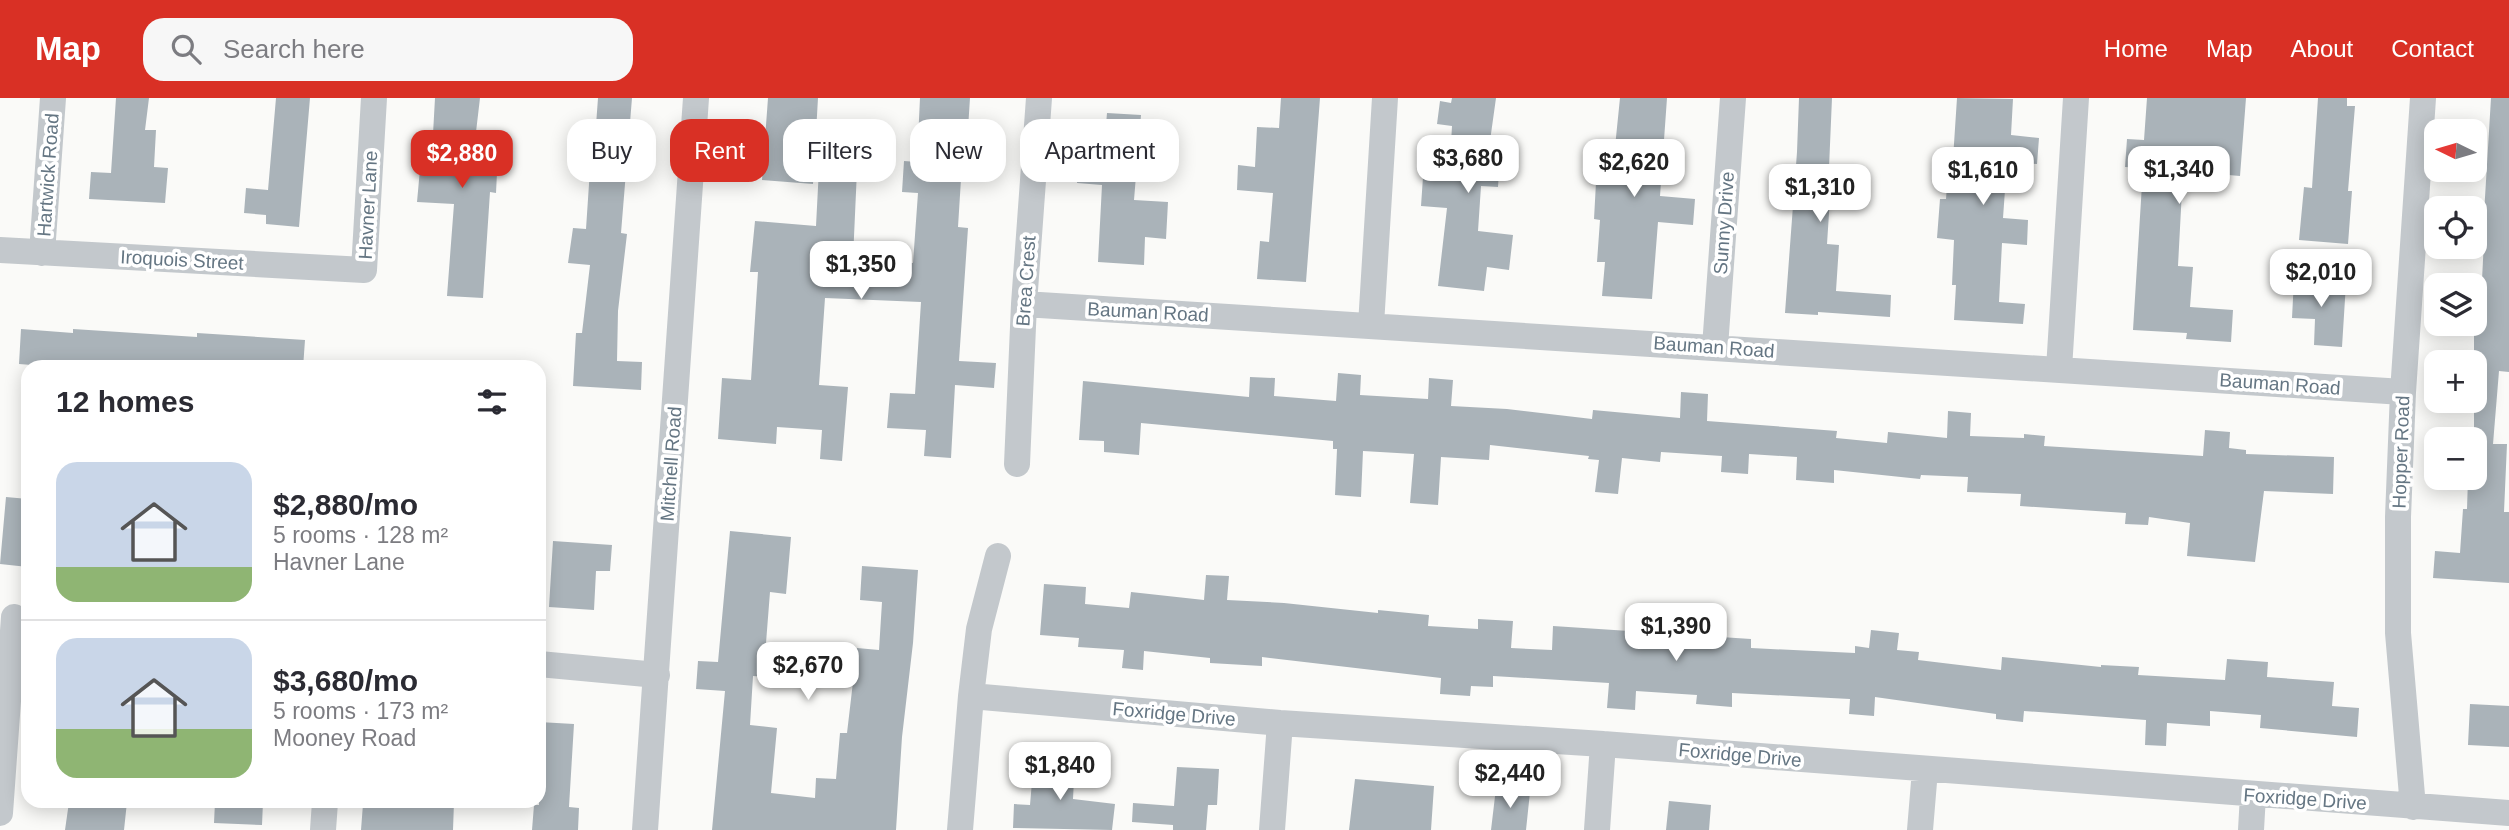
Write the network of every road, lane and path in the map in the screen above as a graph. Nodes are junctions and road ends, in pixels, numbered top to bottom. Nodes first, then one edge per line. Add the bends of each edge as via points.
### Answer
1 (53, 98) edge
2 (374, 98) edge
3 (696, 98) edge
4 (1039, 98) edge
5 (1385, 98) edge
6 (1733, 98) edge
7 (2076, 98) edge
8 (2423, 98) edge
9 (0, 250) edge
10 (42, 253) junction
11 (364, 270) joint
12 (1024, 304) junction
13 (1371, 325) junction
14 (1715, 347) junction
15 (2059, 369) junction
16 (2403, 392) junction
17 (1017, 464) dead end
18 (998, 556) dead end
19 (14, 617) edge
20 (546, 665) edge
21 (657, 675) junction
22 (971, 696) junction
23 (1280, 723) junction
24 (1604, 744) junction
25 (1925, 770) junction
26 (2253, 795) junction
27 (2413, 807) junction
28 (325, 808) edge
29 (0, 813) edge
30 (2509, 813) edge
31 (323, 830) edge
32 (645, 830) edge
33 (960, 830) edge
34 (1272, 830) edge
35 (1597, 830) edge
36 (1920, 830) edge
37 (2250, 830) edge

1 - 10 street, Hartwick Road
2 - 11 street, Havner Lane
3 - 21 street, Mitchell Road
4 - 12 street, Brea Crest
5 - 13 street
6 - 14 street, Sunny Drive
7 - 15 street
8 - 16 street, Hopper Road
9 - 10 street, Iroquois Street
10 - 11 street, Iroquois Street
12 - 13 street, Bauman Road
12 - 17 street, Brea Crest
13 - 14 street, Bauman Road
14 - 15 street, Bauman Road
15 - 16 street, Bauman Road
16 - 27 street, Hopper Road via 2398,634
18 - 22 street via 979,629
19 - 29 street
20 - 21 street
21 - 32 street, Mitchell Road
22 - 23 street, Foxridge Drive
22 - 33 street
23 - 24 street, Foxridge Drive
23 - 34 street
24 - 25 street, Foxridge Drive
24 - 35 street
25 - 26 street, Foxridge Drive
25 - 36 street
26 - 27 street, Foxridge Drive
26 - 37 street
27 - 30 street, Foxridge Drive
28 - 31 street

